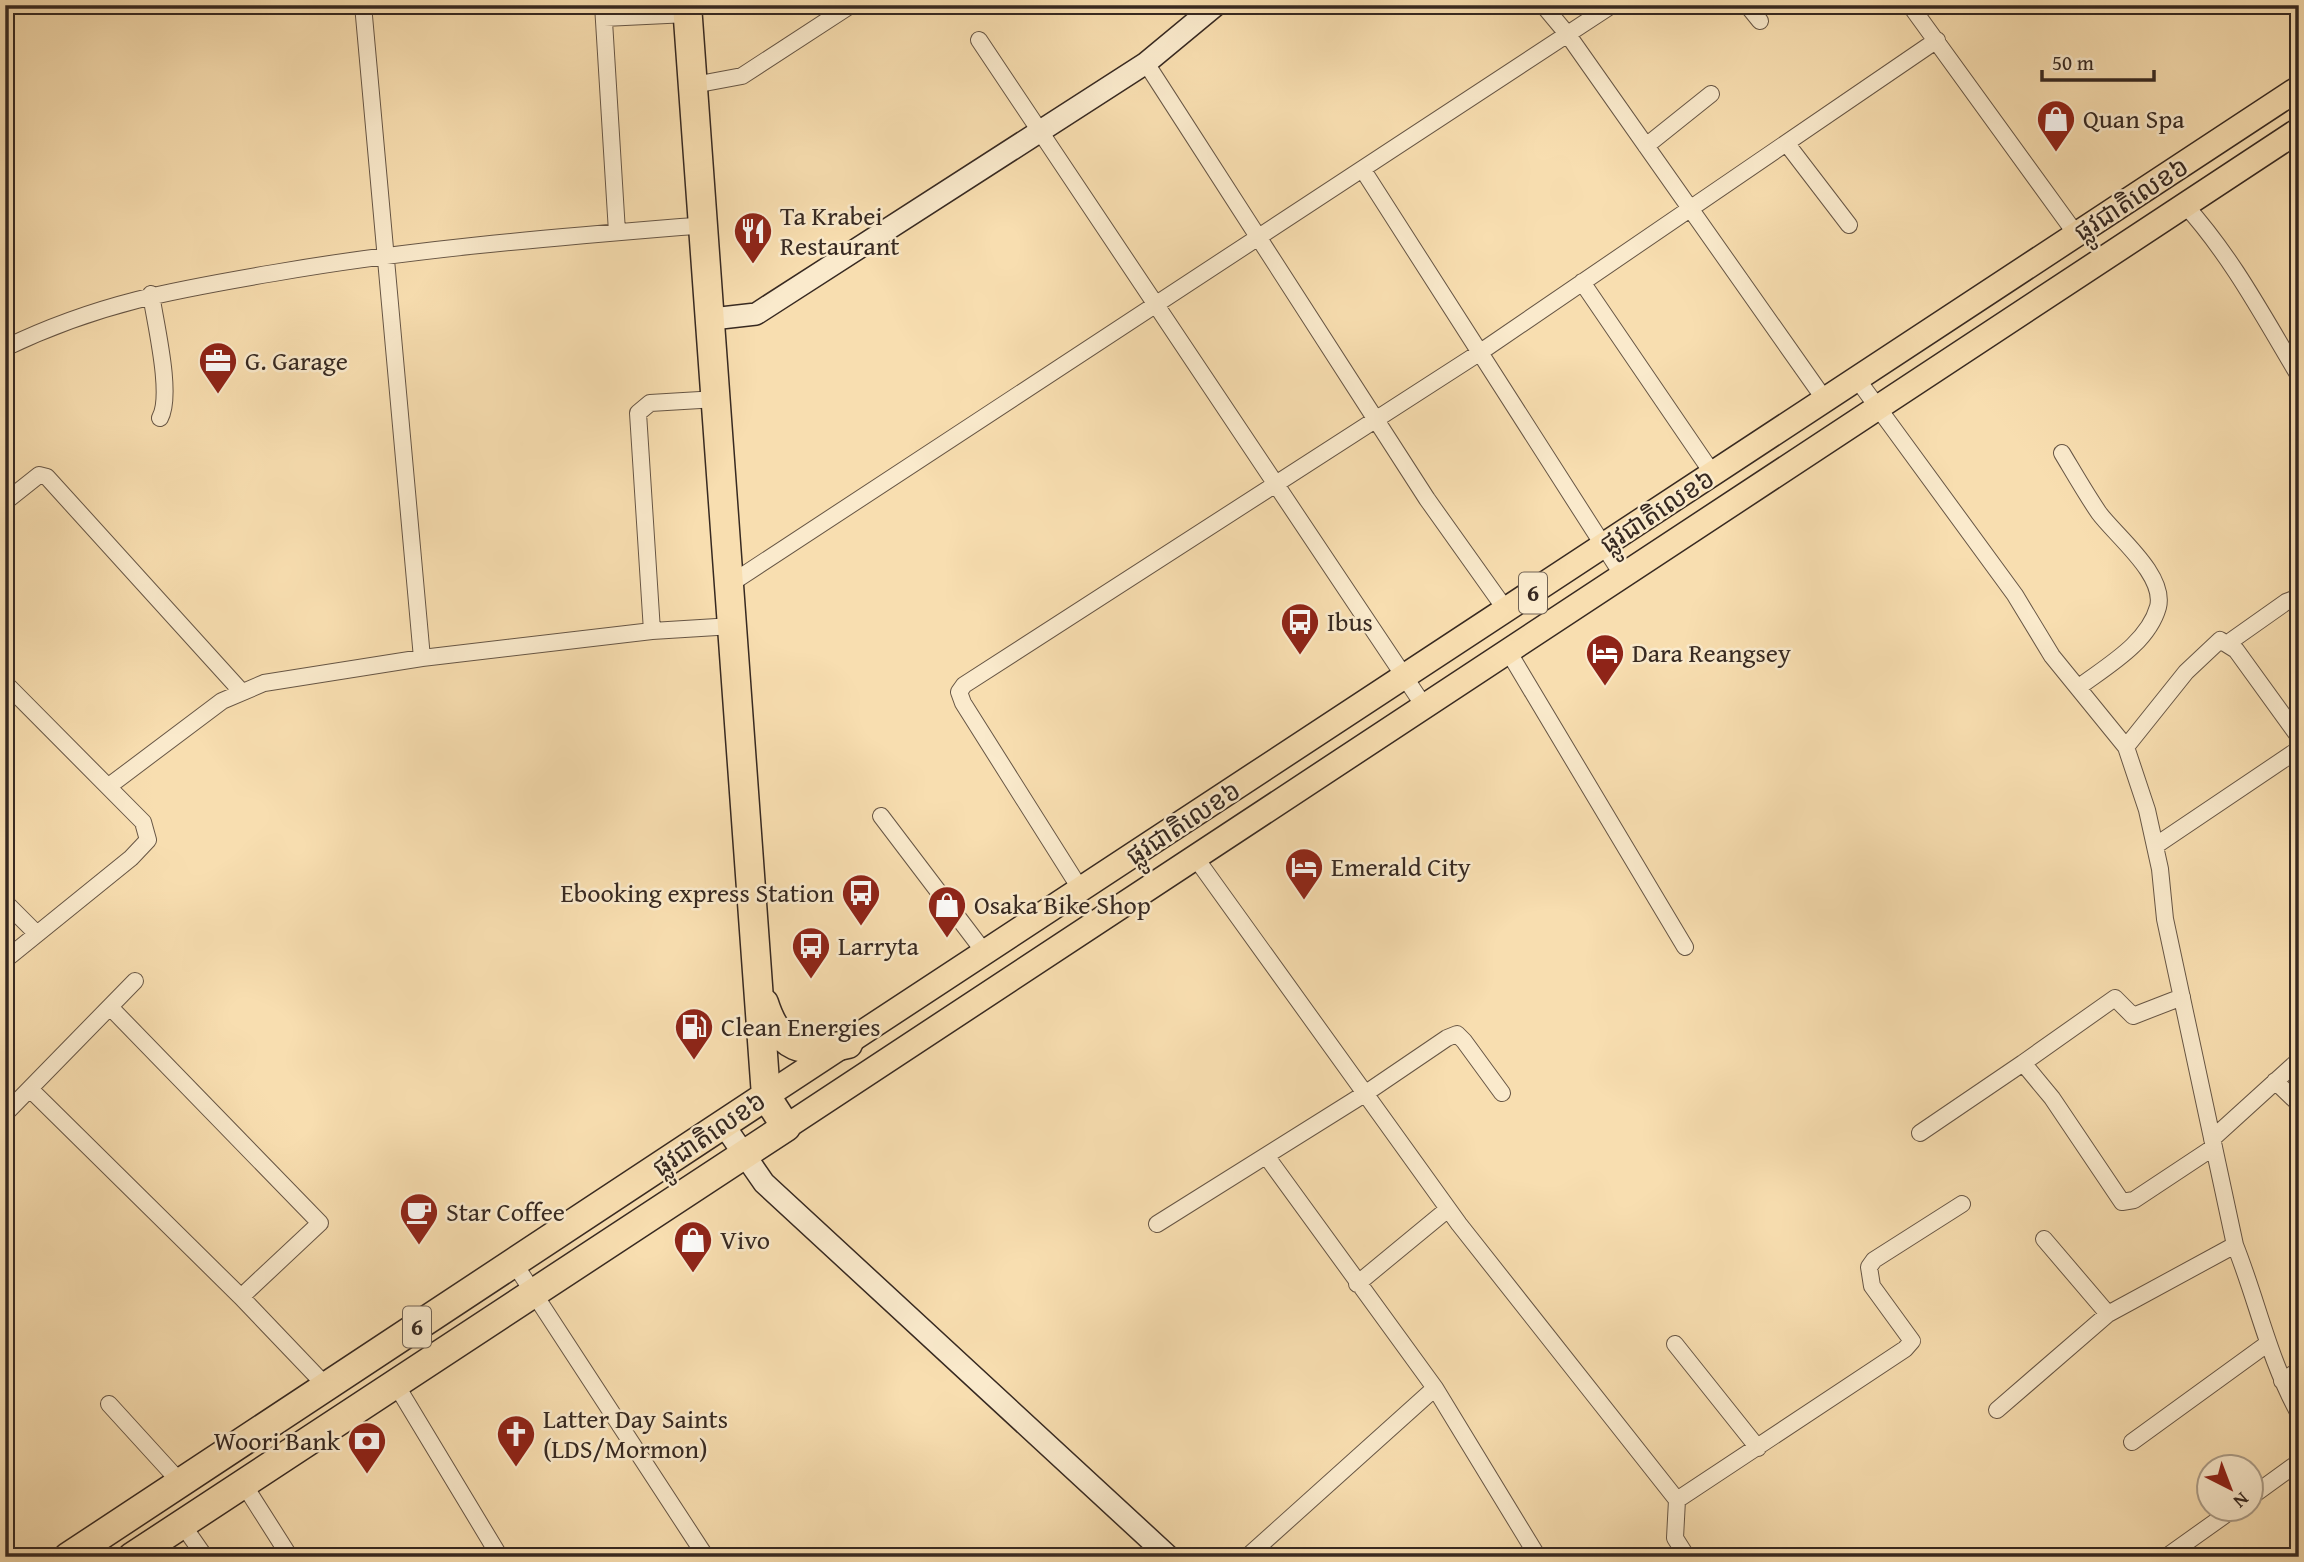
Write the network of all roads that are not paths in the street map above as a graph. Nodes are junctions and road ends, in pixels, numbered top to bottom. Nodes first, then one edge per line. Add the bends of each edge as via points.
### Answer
1 (363, 5) edge
2 (851, 5) edge
3 (1216, 5) edge
4 (1543, 5) edge
5 (1612, 5) edge
6 (1747, 5) edge
7 (1910, 5) edge
8 (688, 10) edge
9 (603, 11) edge
10 (1760, 21) dead end
11 (1568, 35) junction
12 (979, 40) dead end
13 (1937, 40) junction
14 (1146, 63) junction
15 (694, 85) junction
16 (2299, 88) edge
17 (1711, 94) dead end
18 (2299, 130) edge
19 (1040, 131) junction
20 (1787, 144) junction
21 (1646, 146) junction
22 (1363, 170) junction
23 (2185, 205) junction
24 (1690, 208) junction
25 (705, 225) junction
26 (1849, 225) dead end
27 (617, 232) junction
28 (2076, 234) junction
29 (1259, 238) junction
30 (386, 253) junction
31 (1582, 282) junction
32 (151, 294) junction
33 (1153, 304) junction
34 (712, 319) junction
35 (5, 348) edge
36 (1479, 353) junction
37 (2299, 376) edge
38 (1857, 379) junction
39 (717, 399) junction
40 (1825, 400) junction
41 (1878, 407) junction
42 (1377, 417) junction
43 (160, 418) dead end
44 (2062, 453) dead end
45 (1713, 474) junction
46 (1276, 485) junction
47 (5, 502) edge
48 (1603, 546) junction
49 (1623, 576) junction
50 (730, 584) junction
51 (2299, 597) edge
52 (1506, 610) junction
53 (733, 626) junction
54 (652, 631) junction
55 (2228, 643) junction
56 (1507, 651) junction
57 (422, 658) junction
58 (1404, 677) junction
59 (5, 683) edge
60 (2079, 687) junction
61 (242, 691) junction
62 (1424, 706) junction
63 (2299, 737) edge
64 (2126, 747) junction
65 (2299, 749) edge
66 (109, 786) junction
67 (881, 816) dead end
68 (2155, 846) junction
69 (1195, 857) junction
70 (1081, 890) junction
71 (5, 902) edge
72 (37, 934) junction
73 (1685, 947) dead end
74 (985, 953) junction
75 (5, 960) edge
76 (135, 981) dead end
77 (758, 985) junction
78 (2182, 997) junction
79 (110, 1007) junction
80 (848, 1044) junction
81 (2299, 1060) edge
82 (2023, 1063) junction
83 (2275, 1081) junction
84 (30, 1089) junction
85 (1366, 1093) junction
86 (1502, 1093) dead end
87 (766, 1096) junction
88 (2299, 1104) edge
89 (5, 1114) edge
90 (723, 1124) junction
91 (786, 1126) junction
92 (1920, 1133) dead end
93 (2213, 1143) junction
94 (744, 1154) junction
95 (1266, 1157) junction
96 (1962, 1204) dead end
97 (1448, 1209) junction
98 (1157, 1224) dead end
99 (2043, 1239) dead end
100 (2235, 1245) junction
101 (514, 1263) junction
102 (1357, 1284) junction
103 (533, 1293) junction
104 (241, 1297) junction
105 (2108, 1314) junction
106 (1675, 1344) dead end
107 (2267, 1344) junction
108 (2299, 1370) edge
109 (2283, 1381) junction
110 (395, 1383) junction
111 (327, 1387) junction
112 (1435, 1388) junction
113 (109, 1404) dead end
114 (1997, 1410) dead end
115 (2299, 1413) edge
116 (2132, 1442) dead end
117 (1758, 1448) junction
118 (2299, 1462) edge
119 (181, 1483) junction
120 (243, 1483) junction
121 (2266, 1486) edge
122 (1677, 1500) junction
123 (182, 1524) junction
124 (2212, 1524) edge
125 (68, 1557) edge
126 (132, 1557) edge
127 (205, 1557) edge
128 (290, 1557) edge
129 (500, 1557) edge
130 (706, 1557) edge
131 (1170, 1557) edge
132 (1247, 1557) edge
133 (1538, 1557) edge
134 (1687, 1557) edge
135 (2166, 1557) edge

1 - 30 street
2 - 15 street via 742,76
3 - 14 street
4 - 11 street
5 - 11 street
6 - 10 street
7 - 13 street
8 - 9 street
8 - 15 highway
9 - 27 street
11 - 21 street
11 - 22 street
12 - 19 street
13 - 20 street
13 - 28 street
14 - 19 street
14 - 29 street
15 - 25 highway
16 - 28 main road, ផ្លូវជាតិលេខ៦ / 6
17 - 21 street
18 - 23 main road, ផ្លូវជាតិលេខ៦ / 6
19 - 33 street
19 - 34 street via 756,314
20 - 24 street
20 - 26 street
21 - 24 street
22 - 29 street
22 - 36 street
23 - 37 street via 2244,280
23 - 41 main road, ផ្លូវជាតិលេខ៦ / 6
24 - 31 street
24 - 40 street
25 - 27 street
25 - 34 highway
27 - 30 street
28 - 38 main road, ផ្លូវជាតិលេខ៦ / 6
29 - 33 street
29 - 42 street
30 - 32 street
30 - 57 street
31 - 36 street
31 - 45 street
32 - 35 street via 69,318
32 - 43 street via 164,390
33 - 46 street
33 - 50 street
34 - 39 highway
36 - 42 street
36 - 48 street
38 - 40 main road, ផ្លូវជាតិលេខ៦ / 6
38 - 41 street
39 - 50 highway
39 - 54 street via 650,403 638,413
40 - 45 main road, ផ្លូវជាតិលេខ៦ / 6
41 - 49 main road, ផ្លូវជាតិលេខ៦ / 6
41 - 60 street via 2015,595 2052,656
42 - 46 street
42 - 52 street via 1427,499
44 - 60 street via 2100,514 2141,560 2154,582 2159,605 2129,649
45 - 48 main road, ផ្លូវជាតិលេខ៦ / 6
46 - 58 street
46 - 70 street via 959,692
47 - 61 street via 39,475 47,477
48 - 49 street
48 - 52 main road, ផ្លូវជាតិលេខ៦ / 6
49 - 56 main road, ផ្លូវជាតិលេខ៦ / 6
50 - 53 highway
51 - 55 street
52 - 58 main road, ផ្លូវជាតិលេខ៦ / 6
53 - 54 street
53 - 77 highway
54 - 57 street
55 - 63 street
55 - 64 street via 2220,640 2204,653
56 - 62 main road, ផ្លូវជាតិលេខ៦ / 6
56 - 73 street
57 - 61 street via 264,683
58 - 62 street
58 - 70 main road, ផ្លូវជាតិលេខ៦ / 6
59 - 66 street
60 - 64 street
61 - 66 street
62 - 69 main road, ផ្លូវជាតិលេខ៦ / 6
64 - 68 street
65 - 68 street
66 - 72 street via 143,822 148,840
67 - 74 street
68 - 78 street
69 - 85 street
69 - 91 main road, ផ្លូវជាតិលេខ៦ / 6
70 - 74 main road, ផ្លូវជាតិលេខ៦ / 6
71 - 72 street
72 - 75 street
74 - 80 main road, ផ្លូវជាតិលេខ៦ / 6
76 - 79 street
77 - 80 highway via 770,1022 798,1047 819,1051
77 - 87 highway
78 - 82 street via 2133,1016 2115,998
78 - 93 street
79 - 84 street
79 - 104 street via 320,1223
80 - 87 main road, ផ្លូវជាតិលេខ៦ / 6
81 - 83 street
82 - 92 street
82 - 93 street via 2122,1202 2134,1200
83 - 88 street
83 - 93 street
84 - 89 street
84 - 104 street
85 - 86 street via 1457,1034
85 - 95 street
85 - 97 street
87 - 90 highway, ផ្លូវជាតិលេខ៦ / 6
87 - 91 highway
90 - 94 street
90 - 101 highway, ផ្លូវជាតិលេខ៦ / 6
91 - 94 highway, ផ្លូវជាតិលេខ៦ / 6
93 - 100 street
94 - 103 highway, ផ្លូវជាតិលេខ៦ / 6
94 - 131 street via 764,1183
95 - 98 street
95 - 102 street
96 - 117 street via 1869,1267 1872,1286 1912,1341
97 - 102 street
97 - 122 street
99 - 105 street
100 - 105 street
100 - 107 street via 2254,1292
101 - 103 street
101 - 111 highway, ផ្លូវជាតិលេខ៦ / 6
102 - 112 street
103 - 110 highway, ផ្លូវជាតិលេខ៦ / 6
103 - 130 street
104 - 111 street
105 - 114 street
106 - 117 street
107 - 109 street
107 - 116 street
108 - 109 street
109 - 115 street
110 - 120 highway, ផ្លូវជាតិលេខ៦ / 6
110 - 129 street
111 - 119 highway, ផ្លូវជាតិលេខ៦ / 6
112 - 132 street
112 - 133 street
113 - 119 street
117 - 122 street
118 - 121 street
119 - 125 highway, ផ្លូវជាតិលេខ៦ / 6
120 - 123 highway, ផ្លូវជាតិលេខ៦ / 6
120 - 128 street
122 - 134 street via 1675,1538
123 - 126 highway, ផ្លូវជាតិលេខ៦ / 6
123 - 127 street
124 - 135 street

